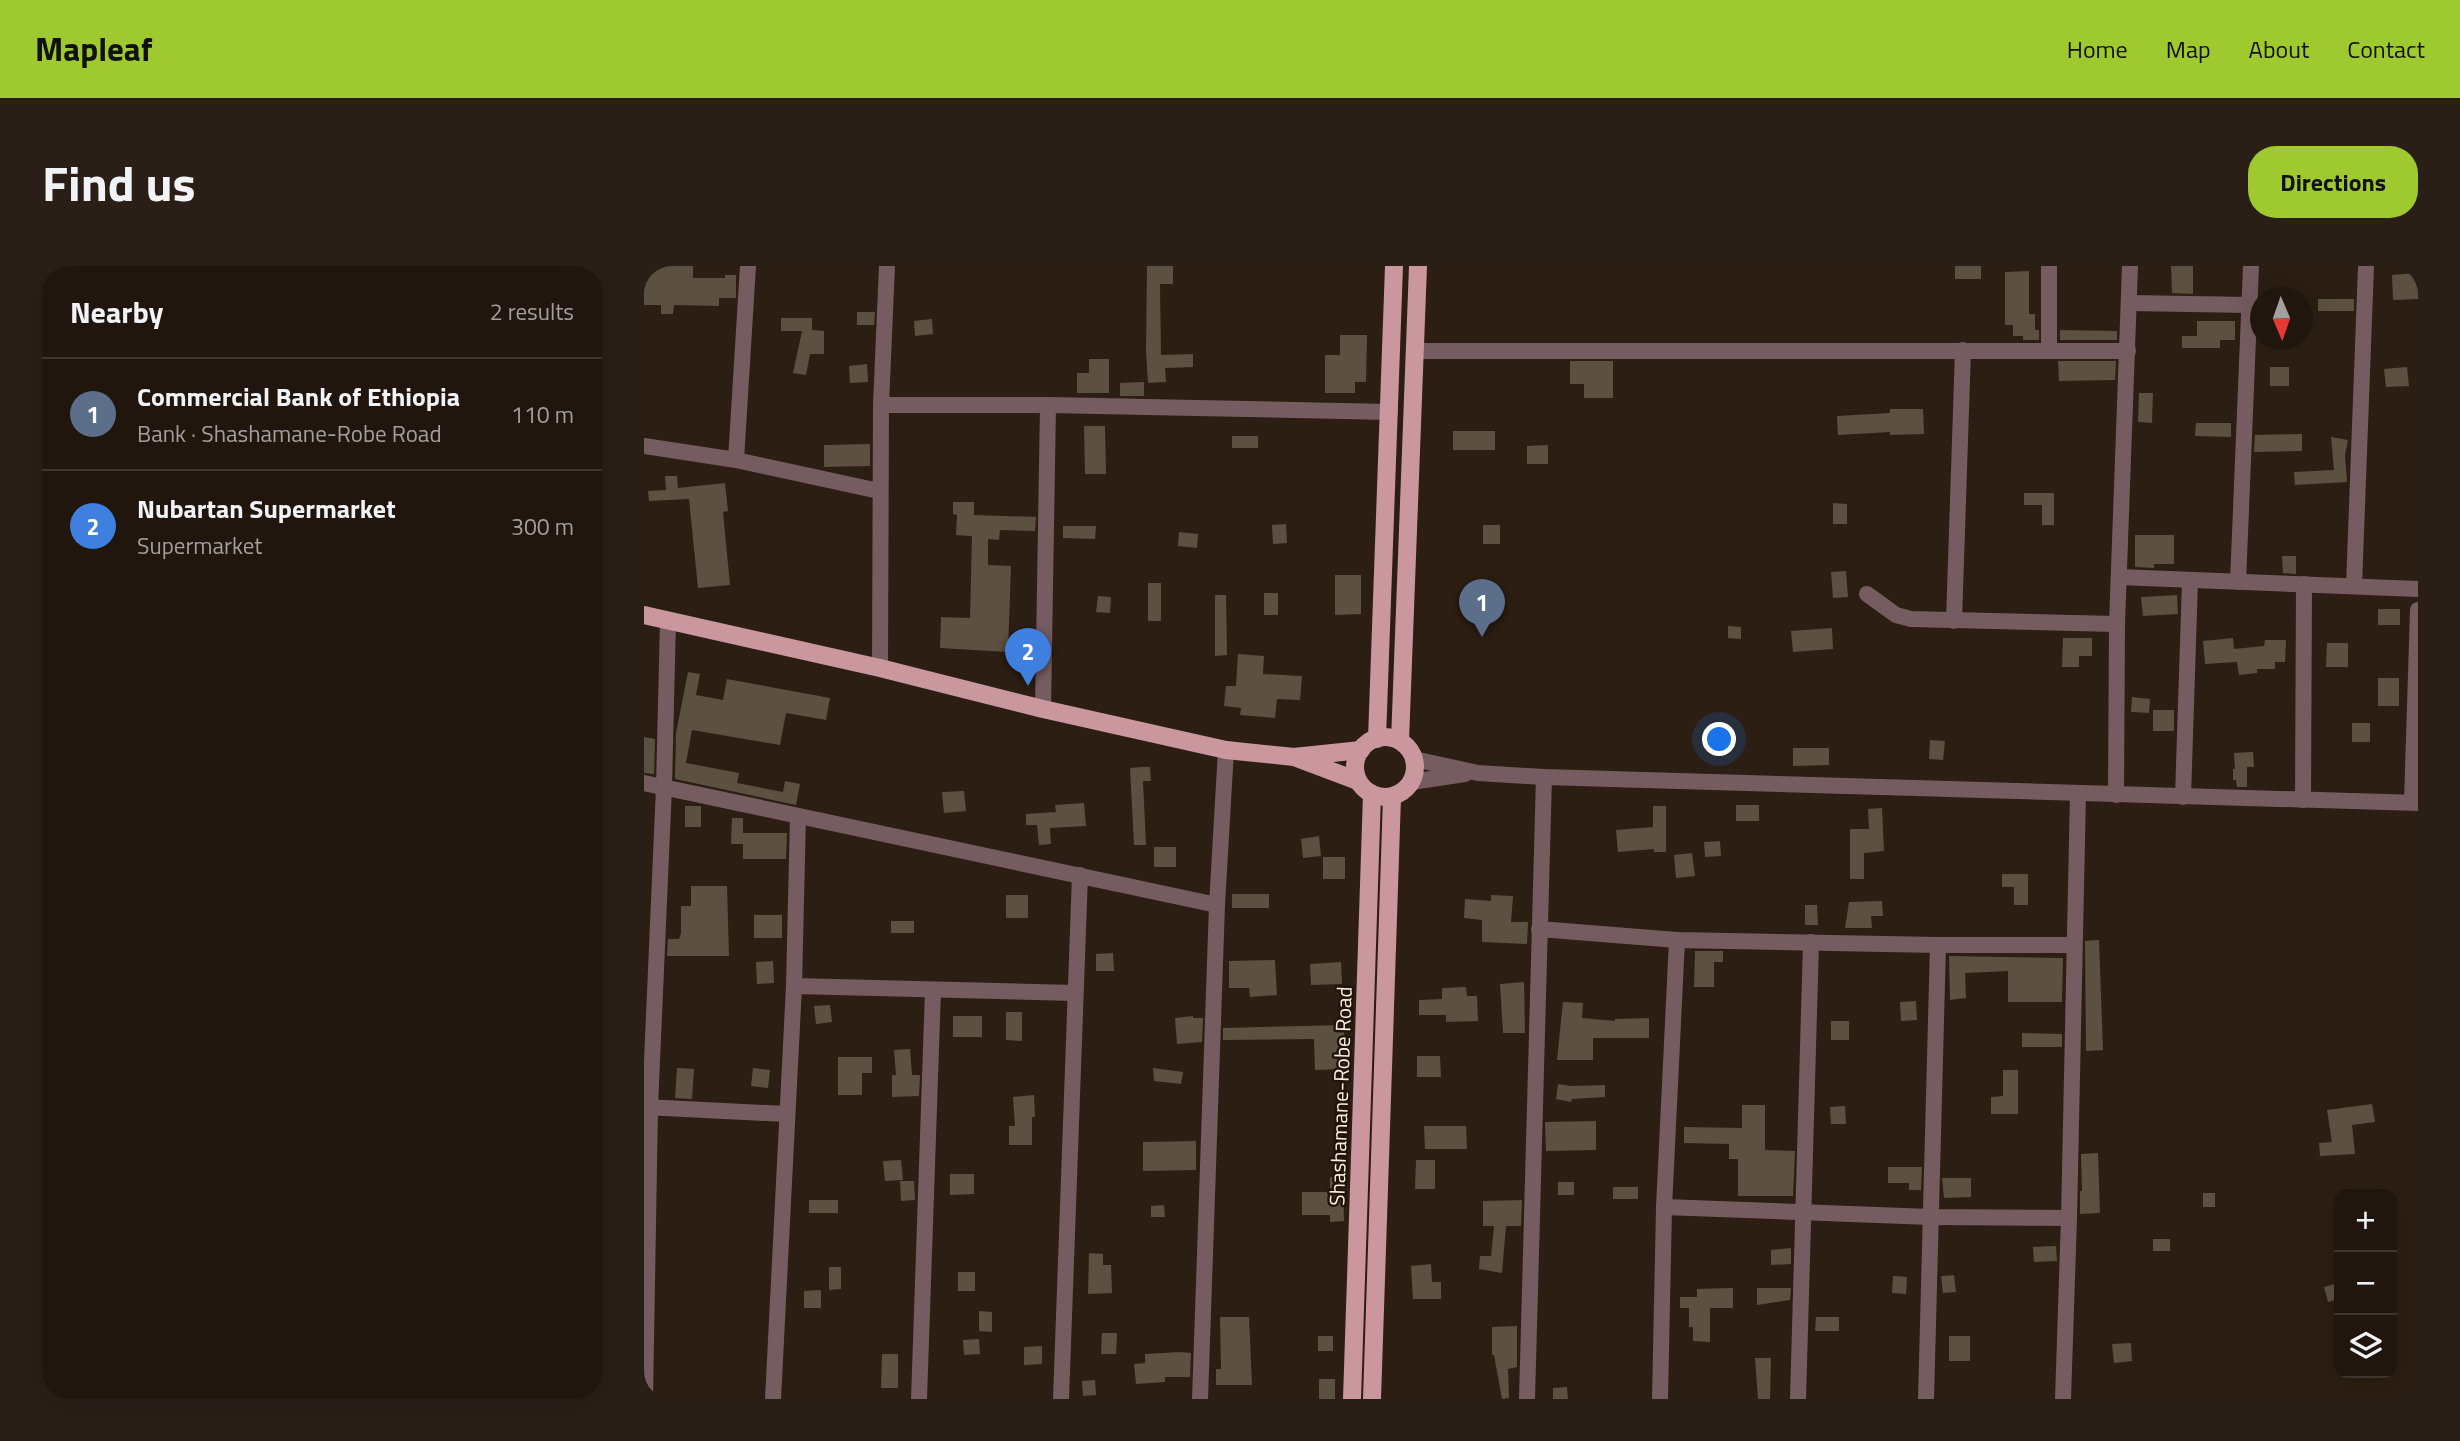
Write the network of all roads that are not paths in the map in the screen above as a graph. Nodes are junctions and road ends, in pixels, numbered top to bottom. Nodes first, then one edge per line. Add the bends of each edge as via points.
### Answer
1 (748, 266) edge
2 (887, 266) edge
3 (1395, 266) edge
4 (1418, 266) edge
5 (2049, 266) edge
6 (2130, 266) edge
7 (2251, 266) edge
8 (2366, 266) edge
9 (2250, 287) edge
10 (2129, 303) junction
11 (2250, 304) joint
12 (1963, 350) junction
13 (1416, 351) junction
14 (2049, 351) junction
15 (2129, 351) junction
16 (881, 405) junction
17 (1048, 405) junction
18 (1390, 412) junction
19 (644, 446) edge
20 (736, 460) junction
21 (879, 491) junction
22 (2119, 577) junction
23 (2189, 581) junction
24 (2238, 582) junction
25 (2304, 584) junction
26 (2354, 586) junction
27 (2418, 589) edge
28 (1867, 594) dead end
29 (2418, 610) edge
30 (644, 615) edge
31 (668, 620) junction
32 (1954, 621) junction
33 (2116, 624) junction
34 (880, 668) junction
35 (1042, 709) junction
36 (1377, 739) junction
37 (1400, 741) junction
38 (1226, 750) junction
39 (1361, 750) junction
40 (1294, 757) junction
41 (1414, 759) junction
42 (1478, 773) junction
43 (1544, 777) junction
44 (1358, 780) junction
45 (1411, 782) junction
46 (644, 783) edge
47 (664, 787) junction
48 (2078, 793) junction
49 (1372, 794) junction
50 (2116, 795) junction
51 (1392, 797) junction
52 (2183, 797) junction
53 (2303, 800) junction
54 (2415, 802) edge
55 (798, 816) junction
56 (1080, 876) junction
57 (1217, 905) junction
58 (1539, 929) junction
59 (1677, 940) junction
60 (1811, 942) junction
61 (1938, 945) junction
62 (2074, 945) junction
63 (794, 986) junction
64 (933, 990) junction
65 (1074, 993) junction
66 (647, 1107) edge
67 (786, 1114) junction
68 (1664, 1207) junction
69 (1803, 1211) junction
70 (1930, 1217) junction
71 (2069, 1218) junction
72 (645, 1399) edge
73 (773, 1399) edge
74 (919, 1399) edge
75 (1061, 1399) edge
76 (1200, 1399) edge
77 (1352, 1399) edge
78 (1372, 1399) edge
79 (1527, 1399) edge
80 (1660, 1399) edge
81 (1798, 1399) edge
82 (1926, 1399) edge
83 (2063, 1399) edge

1 - 20 street
2 - 16 street
3 - 18 main road
4 - 13 main road
5 - 14 street
6 - 10 street
7 - 9 street
8 - 26 street
10 - 11 street
10 - 15 street
11 - 24 street
12 - 13 street
12 - 14 street
12 - 32 street
13 - 37 main road
14 - 15 street
15 - 22 street
16 - 17 street
16 - 21 street
17 - 18 street
17 - 35 street
18 - 36 main road
19 - 20 street
20 - 21 street
21 - 34 street
22 - 23 street
22 - 33 street
23 - 24 street
23 - 52 street
24 - 25 street
25 - 26 street
25 - 53 street
26 - 27 street
28 - 32 street via 1896,615
29 - 54 street
30 - 31 main road
31 - 34 main road
31 - 47 street
32 - 33 street
33 - 50 street
34 - 35 main road
35 - 38 main road
36 - 37 main road
36 - 39 main road
37 - 41 main road
38 - 40 main road
38 - 57 street
39 - 40 main road
39 - 44 main road via 1356,761
40 - 44 main road
41 - 42 street
41 - 45 main road
42 - 43 street
42 - 45 street
43 - 48 street
43 - 58 street
44 - 49 main road
45 - 51 main road
46 - 47 street
47 - 55 street
47 - 66 street
48 - 50 street
48 - 62 street
49 - 51 main road
49 - 77 main road, Shashamane-Robe Road
50 - 52 street
51 - 78 main road, Shashamane-Robe Road
52 - 53 street
53 - 54 street
55 - 56 street
55 - 63 street
56 - 57 street
56 - 65 street
57 - 76 street
58 - 59 street
58 - 79 street
59 - 60 street
59 - 68 street
60 - 61 street
60 - 69 street
61 - 62 street
61 - 70 street
62 - 71 street
63 - 64 street
63 - 67 street
64 - 65 street
64 - 74 street
65 - 75 street
66 - 67 street
66 - 72 street
67 - 73 street
68 - 69 street
68 - 80 street
69 - 70 street
69 - 81 street
70 - 71 street
70 - 82 street
71 - 83 street

